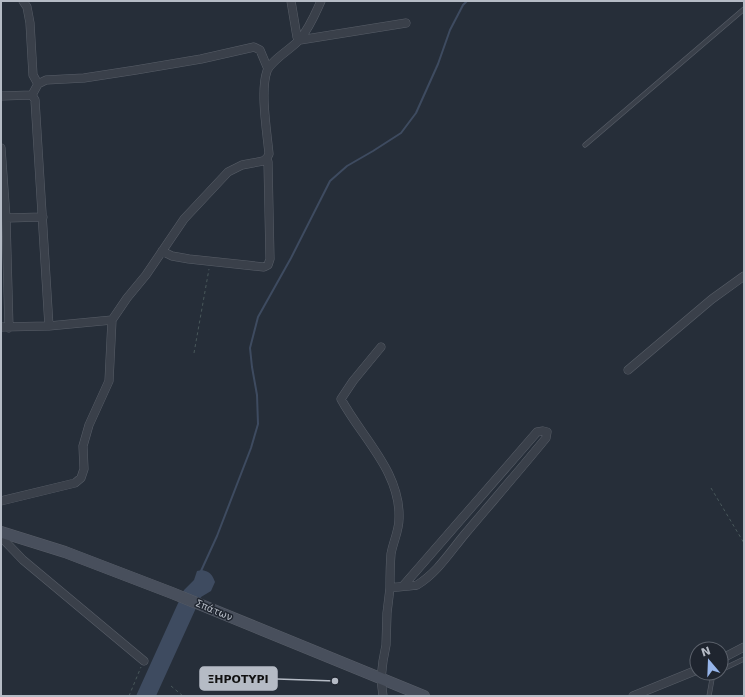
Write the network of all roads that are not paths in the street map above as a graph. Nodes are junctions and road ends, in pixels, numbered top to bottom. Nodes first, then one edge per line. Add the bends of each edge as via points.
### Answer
1 (23, 1) edge
2 (291, 1) edge
3 (321, 1) edge
4 (744, 9) edge
5 (406, 23) dead end
6 (300, 40) junction
7 (268, 69) junction
8 (38, 84) junction
9 (32, 95) junction
10 (1, 96) edge
11 (585, 146) dead end
12 (1, 148) edge
13 (267, 158) junction
14 (43, 217) junction
15 (6, 218) junction
16 (162, 251) junction
17 (744, 276) edge
18 (112, 320) junction
19 (49, 326) junction
20 (5, 327) edge
21 (381, 347) dead end
22 (628, 370) dead end
23 (1, 501) edge
24 (1, 532) edge
25 (1, 537) edge
26 (403, 586) junction
27 (390, 588) junction
28 (744, 647) edge
29 (729, 655) edge
30 (744, 659) edge
31 (144, 661) road end
32 (729, 666) edge
33 (689, 673) edge
34 (380, 679) junction
35 (712, 681) edge
36 (383, 696) edge
37 (424, 696) edge
38 (633, 696) edge
39 (709, 696) edge

1 - 8 street via 29,14 33,75
2 - 6 street via 297,37
3 - 6 street via 310,26
4 - 11 lane
5 - 6 street
6 - 7 street
7 - 8 street via 260,50 254,47 201,59 84,78 46,80
7 - 13 street via 264,97 269,154
8 - 9 street
9 - 10 street
9 - 14 street via 35,100
12 - 15 street
13 - 16 street via 228,172 184,219
13 - 16 street via 270,259 268,265 264,267 189,260
14 - 15 street
14 - 19 street
15 - 20 street
16 - 18 street
17 - 22 street via 712,299
18 - 19 street
18 - 23 street via 109,381 89,425 83,446 84,469 81,478 75,483
19 - 20 street
21 - 27 street via 341,399 379,457 394,484 399,500 399,520 391,554
24 - 34 main road, Σπάτων via 65,552 172,593
25 - 31 street via 23,560
26 - 26 street via 415,586 433,573 518,473 546,438 547,432 537,432
26 - 27 street
27 - 34 street via 386,645
28 - 29 street
30 - 32 lane
33 - 38 street
34 - 36 street
34 - 37 main road, Σπάτων
35 - 39 lane

